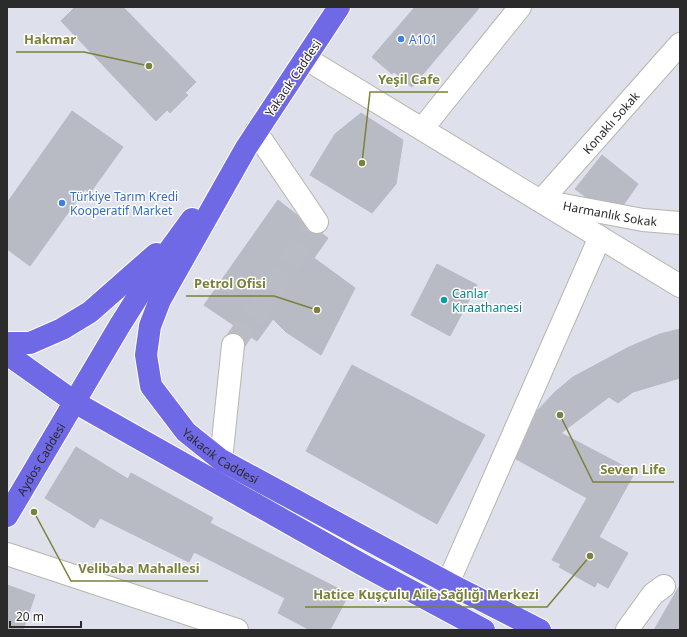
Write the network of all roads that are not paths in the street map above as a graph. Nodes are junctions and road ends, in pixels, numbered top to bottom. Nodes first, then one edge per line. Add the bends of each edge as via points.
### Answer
1 (322, 7) edge
2 (339, 7) edge
3 (520, 7) edge
4 (680, 44) edge
5 (310, 51) junction
6 (422, 129) junction
7 (251, 140) junction
8 (541, 201) junction
9 (317, 222) dead end
10 (680, 223) edge
11 (182, 233) junction
12 (600, 237) junction
13 (680, 286) edge
14 (7, 343) edge
15 (233, 345) tunnel mouth
16 (7, 354) edge
17 (76, 403) junction
18 (220, 460) junction
19 (7, 516) edge
20 (7, 554) edge
21 (448, 584) junction
22 (664, 586) dead end
23 (470, 627) edge
24 (237, 630) edge
25 (540, 630) edge
26 (627, 630) edge

1 - 5 main road
2 - 5 main road, Yakacık Caddesi
3 - 6 street
4 - 8 street, Konaklı Sokak
5 - 6 street
5 - 7 main road, Yakacık Caddesi
6 - 8 street
7 - 9 street
7 - 11 main road, Yakacık Caddesi
7 - 18 main road, Yakacık Caddesi via 160,300 150,326 146,356 151,386 164,406 186,432
8 - 10 street, Harmanlık Sokak via 643,220
8 - 12 street
11 - 14 main road, Yakacık Caddesi via 90,312 30,344
11 - 17 main road, Yakacık Caddesi via 120,325
12 - 13 street
12 - 21 street
15 - 18 street
16 - 17 main road, Yakacık Caddesi
17 - 19 main road, Aydos Caddesi
17 - 23 main road, Yakacık Caddesi
18 - 21 main road, Yakacık Caddesi
20 - 24 street
21 - 25 main road, Yakacık Caddesi
22 - 26 street via 653,594

